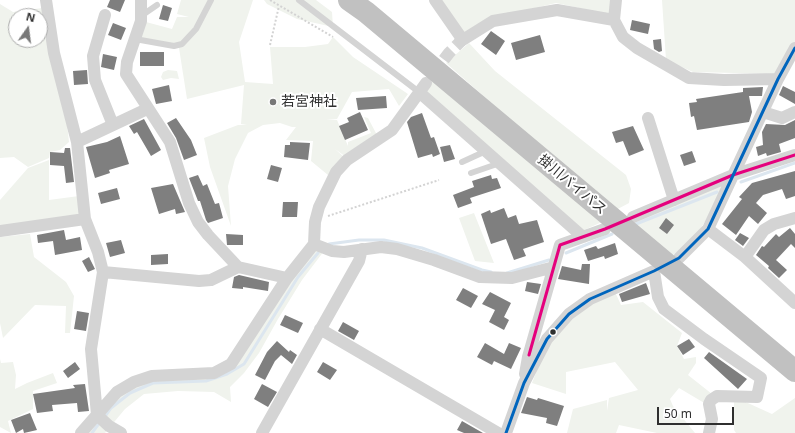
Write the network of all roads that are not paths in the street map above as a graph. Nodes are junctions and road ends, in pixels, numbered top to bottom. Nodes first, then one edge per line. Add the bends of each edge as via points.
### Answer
1 (46, 0) edge
2 (141, 0) edge
3 (211, 0) edge
4 (299, 0) edge
5 (349, 0) edge
6 (436, 0) edge
7 (616, 0) edge
8 (157, 5) dead end
9 (105, 14) dead end
10 (141, 16) junction
11 (614, 20) junction
12 (135, 39) junction
13 (795, 48) edge
14 (778, 79) junction
15 (423, 87) junction
16 (147, 109) junction
17 (763, 112) junction
18 (795, 112) edge
19 (648, 118) dead end
20 (113, 125) junction
21 (77, 142) junction
22 (486, 151) junction
23 (795, 155) edge
24 (462, 162) dead end
25 (500, 163) junction
26 (471, 173) dead end
27 (733, 175) junction
28 (674, 200) junction
29 (633, 217) dead end
30 (795, 218) edge
31 (85, 219) junction
32 (605, 228) dead end
33 (708, 229) junction
34 (0, 231) edge
35 (583, 237) junction
36 (314, 244) junction
37 (362, 249) junction
38 (746, 257) junction
39 (679, 258) dead end
40 (238, 267) junction
41 (554, 267) junction
42 (103, 272) junction
43 (287, 278) junction
44 (795, 303) edge
45 (320, 329) junction
46 (795, 371) edge
47 (524, 383) junction
48 (98, 416) junction
49 (106, 430) edge
50 (81, 433) edge
51 (121, 433) edge
52 (262, 433) edge
53 (498, 433) edge
54 (506, 433) edge
55 (709, 433) edge

1 - 21 street via 54,53
2 - 10 street
3 - 12 lane via 196,29 182,44 174,46
4 - 15 lane
5 - 46 highway, 掛川バイパス
6 - 11 street via 461,41 493,21 557,10
7 - 11 street
8 - 10 lane
9 - 20 street via 94,56 95,80
10 - 12 street
11 - 14 street via 623,37 632,45 689,78
12 - 16 street via 127,62 126,74
13 - 14 street
14 - 17 street
15 - 22 street
15 - 36 street via 392,130 347,160 336,172 317,213
16 - 20 street
16 - 40 street via 170,142 189,203 198,222
17 - 18 street via 782,118
17 - 27 street
19 - 28 street
20 - 21 street
21 - 31 street
22 - 24 lane
22 - 25 street
23 - 27 street
25 - 26 lane
25 - 35 street via 510,178
27 - 28 street
27 - 33 street
28 - 29 street
30 - 38 street via 764,230
31 - 34 street
31 - 42 street
32 - 35 street
33 - 38 street
33 - 39 street
35 - 41 street via 560,245
36 - 37 street via 332,251
36 - 43 street
37 - 41 street via 381,247 397,250 480,277 512,278
37 - 45 street via 359,261
38 - 44 street
40 - 42 street via 211,280 198,281
40 - 43 street
41 - 47 street via 528,357
42 - 48 street via 91,349
43 - 48 street via 231,364 214,373 152,376 134,382 117,392
45 - 52 street
45 - 53 street
47 - 54 street
47 - 55 street via 547,339 569,314 590,299 654,271 658,297 664,309 761,378 757,398 717,396 711,400 709,404 712,419
48 - 49 street
48 - 50 street
49 - 51 street

